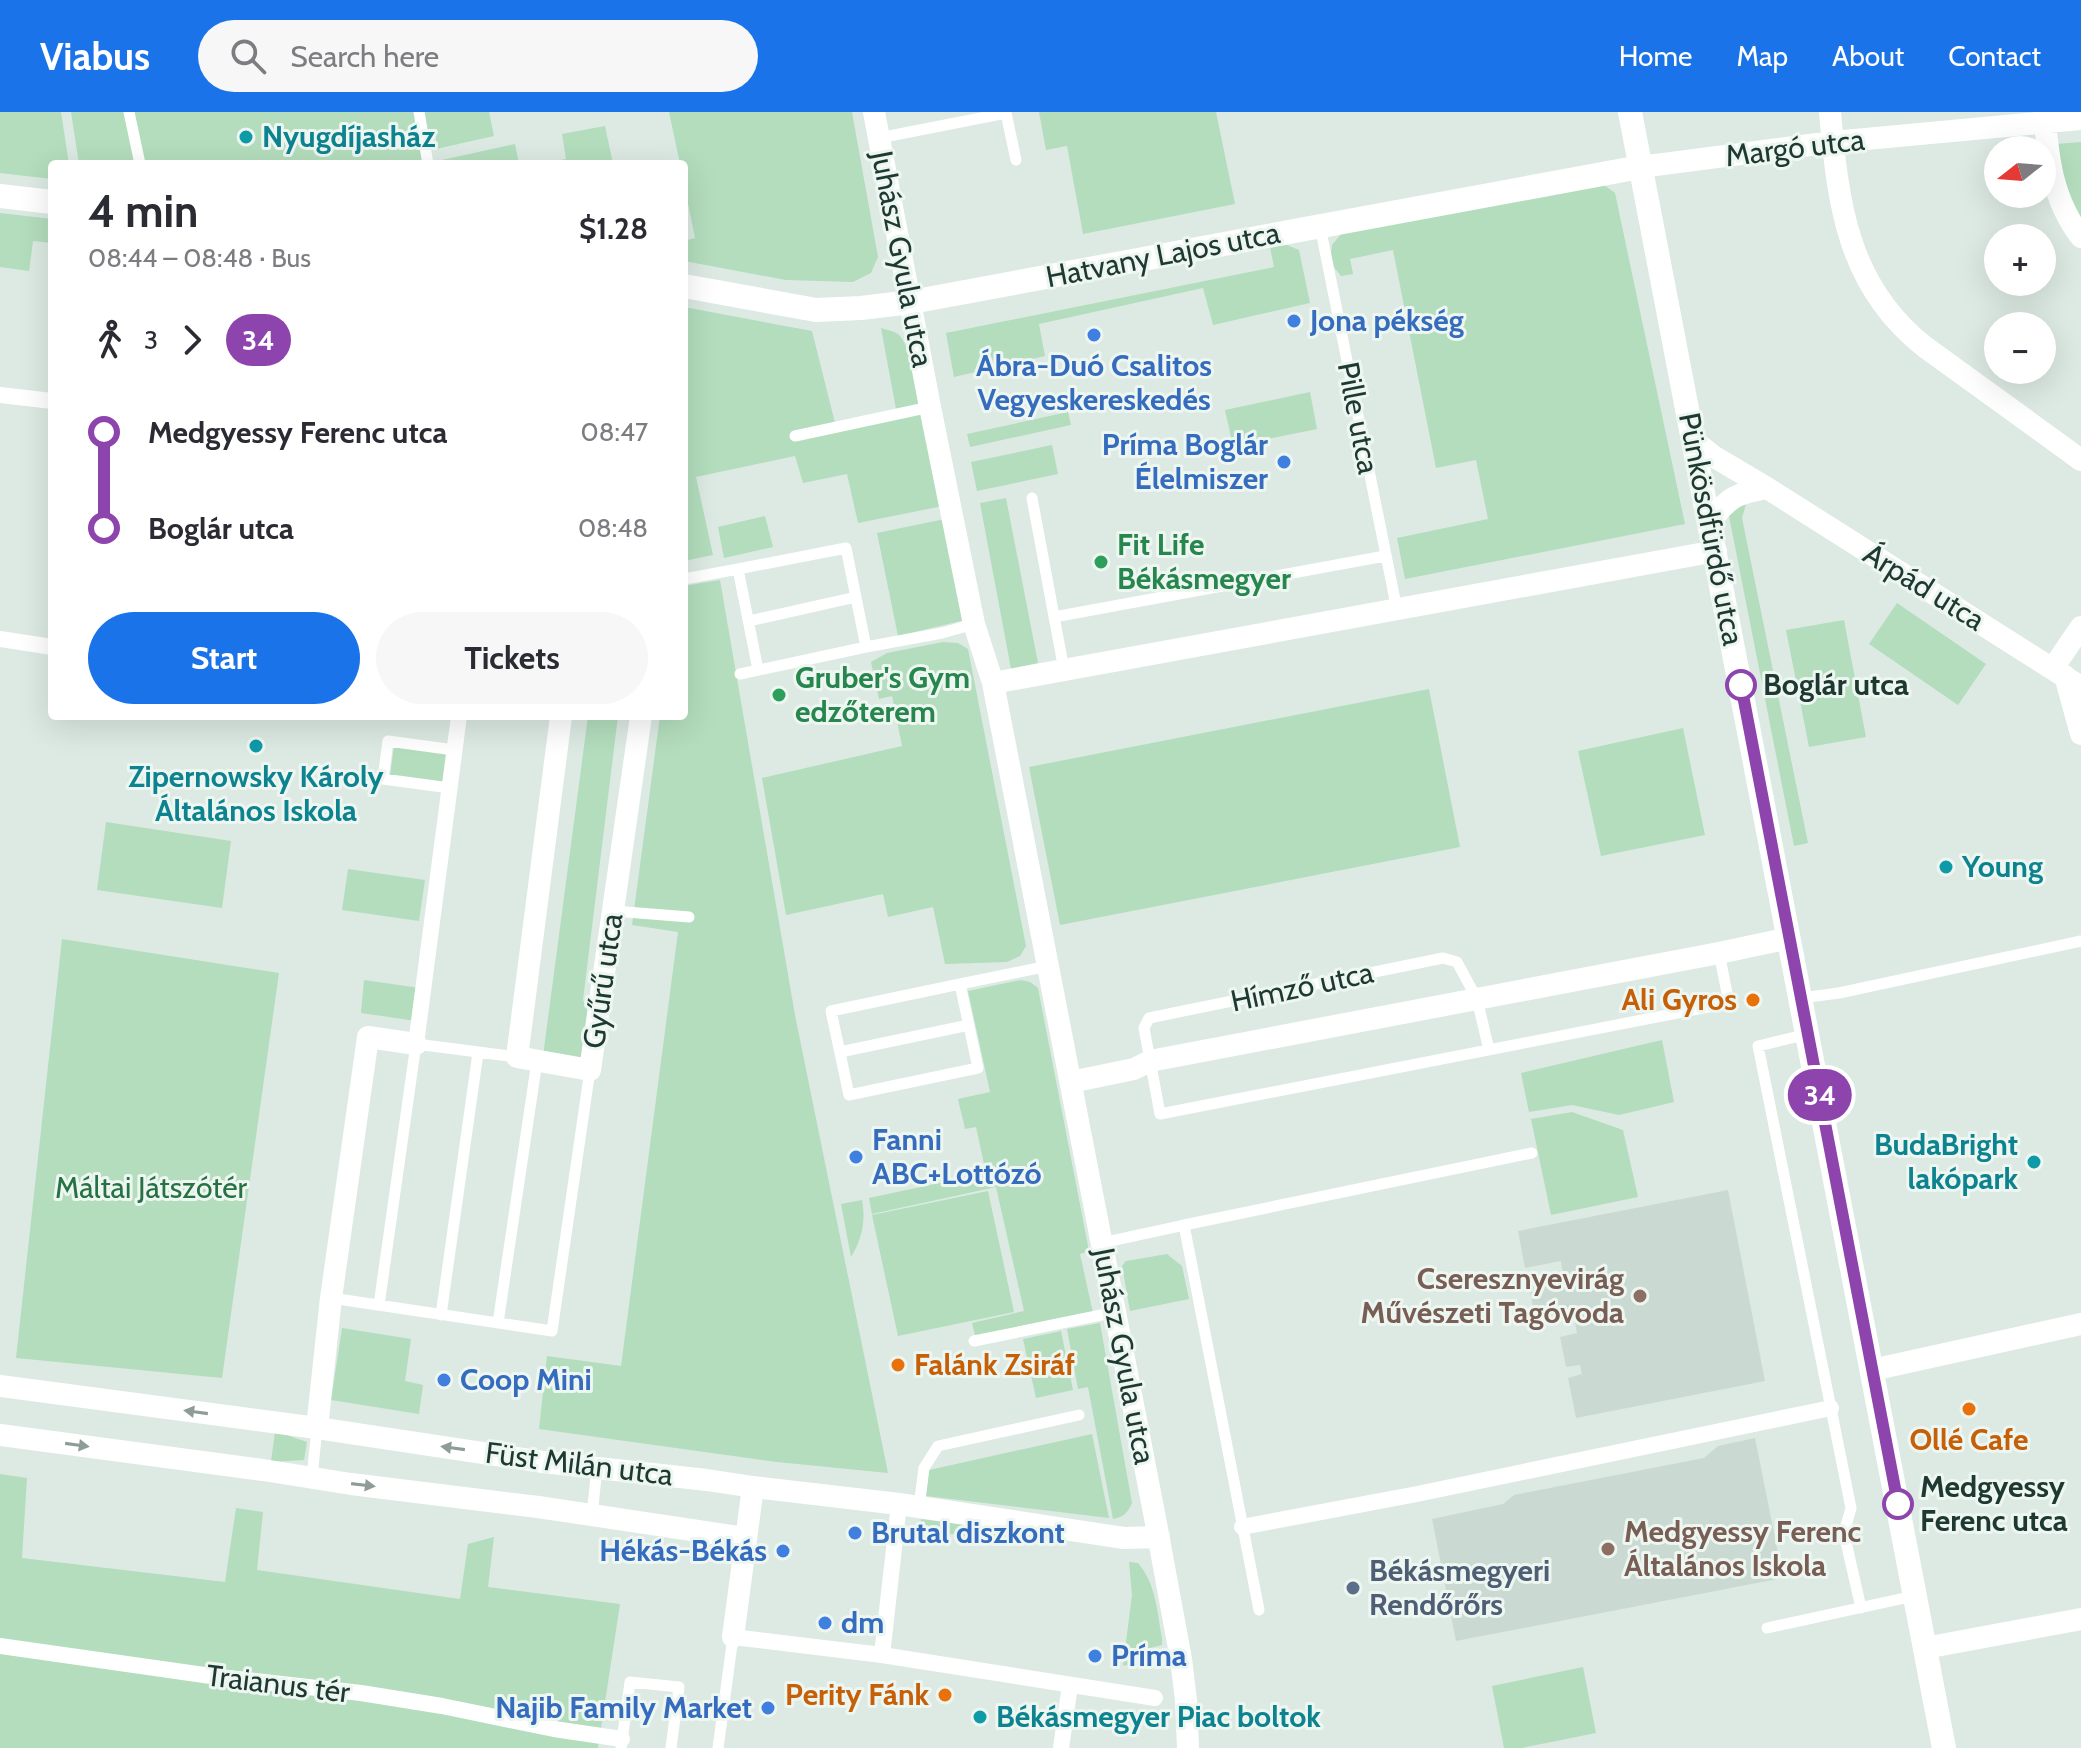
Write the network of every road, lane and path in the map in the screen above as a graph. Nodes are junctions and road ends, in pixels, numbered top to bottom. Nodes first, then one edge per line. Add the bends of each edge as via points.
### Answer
1 (129, 112) edge
2 (419, 112) edge
3 (874, 112) edge
4 (1630, 112) edge
5 (1830, 112) edge
6 (2044, 117) edge
7 (2081, 119) edge
8 (879, 138) junction
9 (1833, 142) junction
10 (139, 160) edge
11 (427, 160) edge
12 (1016, 160) dead end
13 (1640, 167) junction
14 (0, 196) edge
15 (48, 202) edge
16 (1320, 225) junction
17 (2081, 237) edge
18 (688, 287) edge
19 (911, 302) junction
20 (0, 395) edge
21 (48, 401) edge
22 (930, 407) junction
23 (795, 436) dead end
24 (1694, 441) junction
25 (2081, 460) edge
26 (1767, 488) junction
27 (1032, 498) dead end
28 (1710, 523) junction
29 (1716, 551) junction
30 (1385, 556) junction
31 (738, 569) junction
32 (688, 578) edge
33 (856, 597) junction
34 (1397, 610) junction
35 (1054, 617) junction
36 (749, 621) junction
37 (974, 624) junction
38 (2081, 627) edge
39 (0, 639) edge
40 (48, 646) edge
41 (866, 647) junction
42 (758, 670) junction
43 (1064, 670) junction
44 (740, 674) dead end
45 (2066, 677) edge
46 (993, 683) junction
47 (458, 720) edge
48 (561, 720) edge
49 (640, 720) edge
50 (2081, 734) edge
51 (454, 750) junction
52 (450, 788) junction
53 (614, 911) junction
54 (689, 917) dead end
55 (1789, 938) junction
56 (2081, 941) edge
57 (1719, 953) junction
58 (1048, 966) junction
59 (960, 984) junction
60 (1801, 998) junction
61 (1477, 999) junction
62 (969, 1025) junction
63 (1808, 1034) junction
64 (416, 1044) junction
65 (1489, 1050) junction
66 (840, 1052) junction
67 (478, 1053) junction
68 (527, 1059) junction
69 (1150, 1061) junction
70 (590, 1070) junction
71 (1071, 1082) junction
72 (1532, 1153) dead end
73 (1184, 1225) junction
74 (1101, 1243) junction
75 (331, 1298) junction
76 (379, 1305) junction
77 (1116, 1312) junction
78 (441, 1315) junction
79 (498, 1323) junction
80 (2081, 1324) edge
81 (974, 1341) dead end
82 (1872, 1370) junction
83 (0, 1386) edge
84 (1831, 1408) junction
85 (1079, 1415) dead end
86 (317, 1428) junction
87 (0, 1435) edge
88 (597, 1468) junction
89 (312, 1477) junction
90 (753, 1487) junction
91 (909, 1506) junction
92 (592, 1515) junction
93 (1242, 1527) junction
94 (1159, 1537) junction
95 (745, 1538) junction
96 (1915, 1596) junction
97 (1861, 1608) junction
98 (1259, 1610) dead end
99 (2081, 1619) edge
100 (1767, 1628) dead end
101 (733, 1637) junction
102 (0, 1646) edge
103 (1925, 1648) junction
104 (882, 1655) junction
105 (1070, 1685) junction
106 (1155, 1698) dead end
107 (622, 1743) edge
108 (671, 1748) edge
109 (718, 1748) edge
110 (1061, 1748) edge
111 (1188, 1748) edge
112 (1944, 1748) edge

1 - 10 lane
2 - 11 lane
3 - 8 street, Juhász Gyula utca
4 - 13 street, Pünkösdfürdő utca
5 - 9 street
6 - 7 street, Margó utca
6 - 9 street, Margó utca
6 - 17 street via 2054,186
8 - 12 lane via 1006,113
8 - 19 street, Juhász Gyula utca
9 - 13 street, Margó utca
9 - 25 street via 1849,239 1892,318
13 - 16 street, Hatvany Lajos utca
13 - 24 street, Pünkösdfürdő utca
14 - 15 street
16 - 19 street, Hatvany Lajos utca
16 - 30 lane, Pille utca
18 - 19 street, Hatvany Lajos utca via 816,310
19 - 22 street, Juhász Gyula utca
20 - 21 street
22 - 23 lane, Juhász Gyula utca
22 - 37 street, Juhász Gyula utca
24 - 26 street, Árpád utca
24 - 28 street, Pünkösdfürdő utca
26 - 28 street via 1741,493
26 - 45 street, Árpád utca
27 - 35 lane
28 - 29 street, Pünkösdfürdő utca
29 - 34 street
29 - 55 street, Pünkösdfürdő utca
30 - 34 lane, Pille utca
30 - 35 lane
31 - 32 lane
31 - 33 lane via 846,548
31 - 36 lane
33 - 36 lane
33 - 41 lane
34 - 43 street
35 - 43 lane
36 - 42 lane
37 - 41 lane
37 - 46 street, Juhász Gyula utca
38 - 45 street
39 - 40 street
41 - 42 lane
42 - 44 lane
43 - 46 street
45 - 50 street
46 - 58 street, Juhász Gyula utca
47 - 51 street
48 - 68 street
49 - 53 street, Gyűrű utca
51 - 52 street
51 - 52 lane via 388,741 383,779
52 - 64 street
53 - 54 lane
53 - 70 street, Gyűrű utca
55 - 57 street, Hímző utca
55 - 60 street, Pünkösdfürdő utca
56 - 60 lane
57 - 61 street, Hímző utca
57 - 65 lane, Hímző utca via 1729,1003
58 - 59 lane
58 - 71 street, Juhász Gyula utca
59 - 62 lane
59 - 66 lane via 831,1011
60 - 63 street, Pünkösdfürdő utca
61 - 65 lane, Hímző utca
61 - 69 street, Hímző utca
61 - 69 lane, Hímző utca via 1457,962 1443,958 1149,1018 1144,1028
62 - 66 lane
62 - 66 lane via 978,1068 849,1095
63 - 82 street, Pünkösdfürdő utca
63 - 84 lane via 1758,1046
64 - 67 lane
64 - 75 street via 368,1037
64 - 76 lane
65 - 69 lane, Hímző utca via 1160,1114
67 - 68 lane
67 - 78 lane
68 - 70 street, Gyűrű utca
68 - 79 lane
69 - 71 street, Hímző utca
70 - 79 lane via 552,1331
71 - 74 street, Juhász Gyula utca
72 - 73 lane
73 - 74 lane
73 - 93 lane
74 - 77 street, Juhász Gyula utca
75 - 76 lane
75 - 86 street
76 - 78 lane
77 - 81 lane
77 - 94 street, Juhász Gyula utca
78 - 79 lane
80 - 82 street
82 - 96 street, Pünkösdfürdő utca
86 -> 83 street, Füst Milán utca
84 - 93 street
84 - 97 lane via 1851,1508 1844,1533
85 - 91 lane via 938,1446
88 -> 86 street, Füst Milán utca
86 - 89 lane
87 -> 89 street, Füst Milán utca
88 - 90 street, Füst Milán utca
88 - 92 lane
89 -> 92 street, Füst Milán utca
90 - 91 street, Füst Milán utca
90 - 95 street
91 - 94 street, Füst Milán utca via 1132,1539
91 - 104 street
92 - 95 street, Füst Milán utca
93 - 98 lane
94 - 111 street, Juhász Gyula utca via 1181,1659
95 - 101 street
96 - 97 lane
96 - 103 street, Pünkösdfürdő utca
97 - 100 lane
99 - 103 street
101 - 104 street
101 - 109 lane
102 - 107 street, Traianus tér via 361,1693
103 - 112 street, Pünkösdfürdő utca
104 - 105 street
105 - 106 street
105 - 110 street
107 - 108 lane via 630,1682 679,1687

